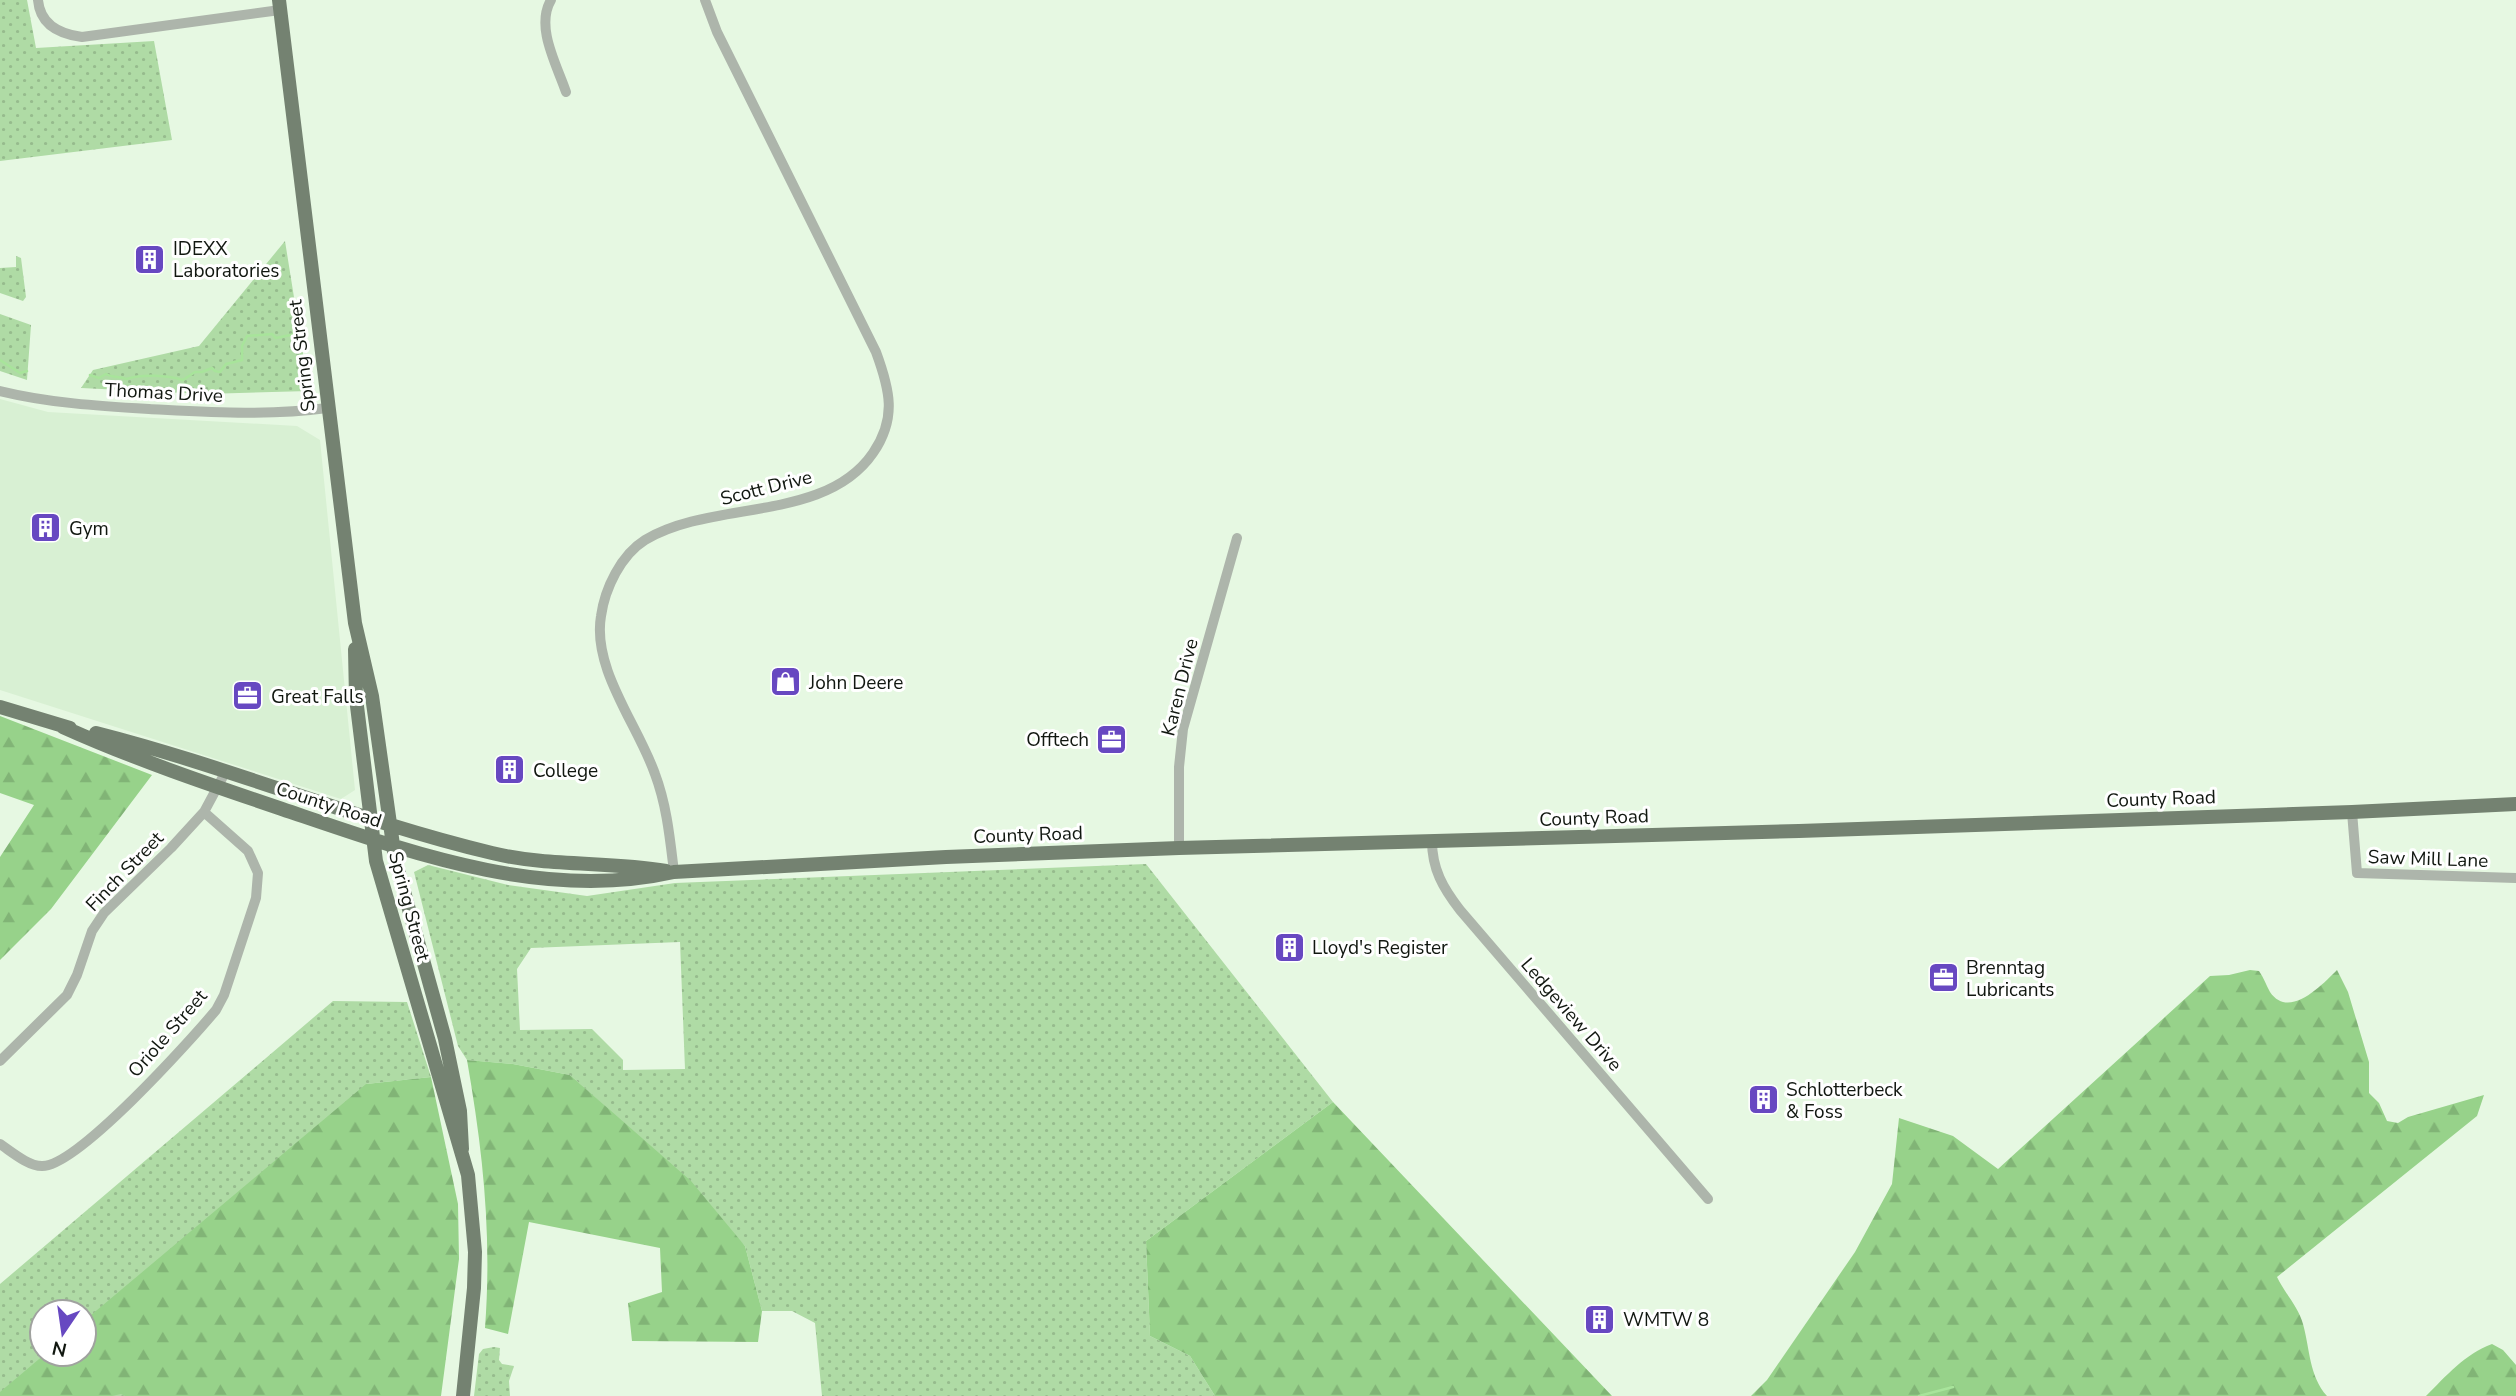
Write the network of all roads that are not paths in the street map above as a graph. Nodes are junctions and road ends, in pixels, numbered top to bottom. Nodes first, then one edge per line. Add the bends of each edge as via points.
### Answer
1 (38, 0) edge
2 (551, 0) edge
3 (705, 0) edge
4 (279, 5) edge
5 (566, 92) dead end
6 (0, 391) edge
7 (327, 408) junction
8 (1237, 538) dead end
9 (355, 623) junction
10 (0, 707) edge
11 (63, 727) junction
12 (226, 771) junction
13 (218, 787) junction
14 (2516, 803) edge
15 (2352, 811) junction
16 (204, 812) junction
17 (371, 819) junction
18 (391, 825) junction
19 (373, 839) junction
20 (1432, 841) junction
21 (393, 845) junction
22 (1179, 848) junction
23 (674, 872) junction
24 (2516, 878) edge
25 (0, 1061) edge
26 (0, 1145) edge
27 (463, 1149) junction
28 (1709, 1199) dead end
29 (463, 1396) edge

1 - 4 street via 41,16 52,28 82,37
2 - 5 street via 545,13 547,36
3 - 23 street, Scott Drive via 876,352 887,382 889,416 882,439 863,467 837,486 670,528 628,555 610,582 600,616 601,650 655,773 666,807
4 - 7 main road, Spring Street
6 - 7 street, Thomas Drive via 68,403 205,412 258,414
7 - 9 main road, Spring Street
8 - 22 street, Karen Drive via 1183,729
9 - 17 main road, Spring Street via 356,698
9 - 18 main road, Spring Street via 372,696
10 - 11 main road, County Road
11 - 12 main road, County Road
11 - 13 main road, County Road
12 - 13 street, Finch Street
12 - 17 main road, County Road
13 - 16 street, Finch Street
13 - 19 main road, County Road
14 - 15 main road, County Road
15 - 20 main road, County Road
15 - 24 street, Saw Mill Lane via 2357,873
16 - 25 street, Finch Street via 104,913 92,931 67,995
16 - 26 street, Oriole Street via 248,851 258,873 256,898 216,1010 114,1120 66,1156 41,1166
17 - 18 main road, County Road
17 - 19 main road, Spring Street
18 - 21 main road, Spring Street
18 - 23 main road, County Road via 495,854
19 - 21 main road, County Road
19 - 27 main road, Spring Street
20 - 22 main road, County Road
20 - 28 street, Ledgeview Drive via 1438,878 1460,910
21 - 23 main road, County Road via 503,873 566,882 640,880
21 - 27 main road, Spring Street via 445,1039
22 - 23 main road, County Road
27 - 29 main road, Spring Street via 475,1252

